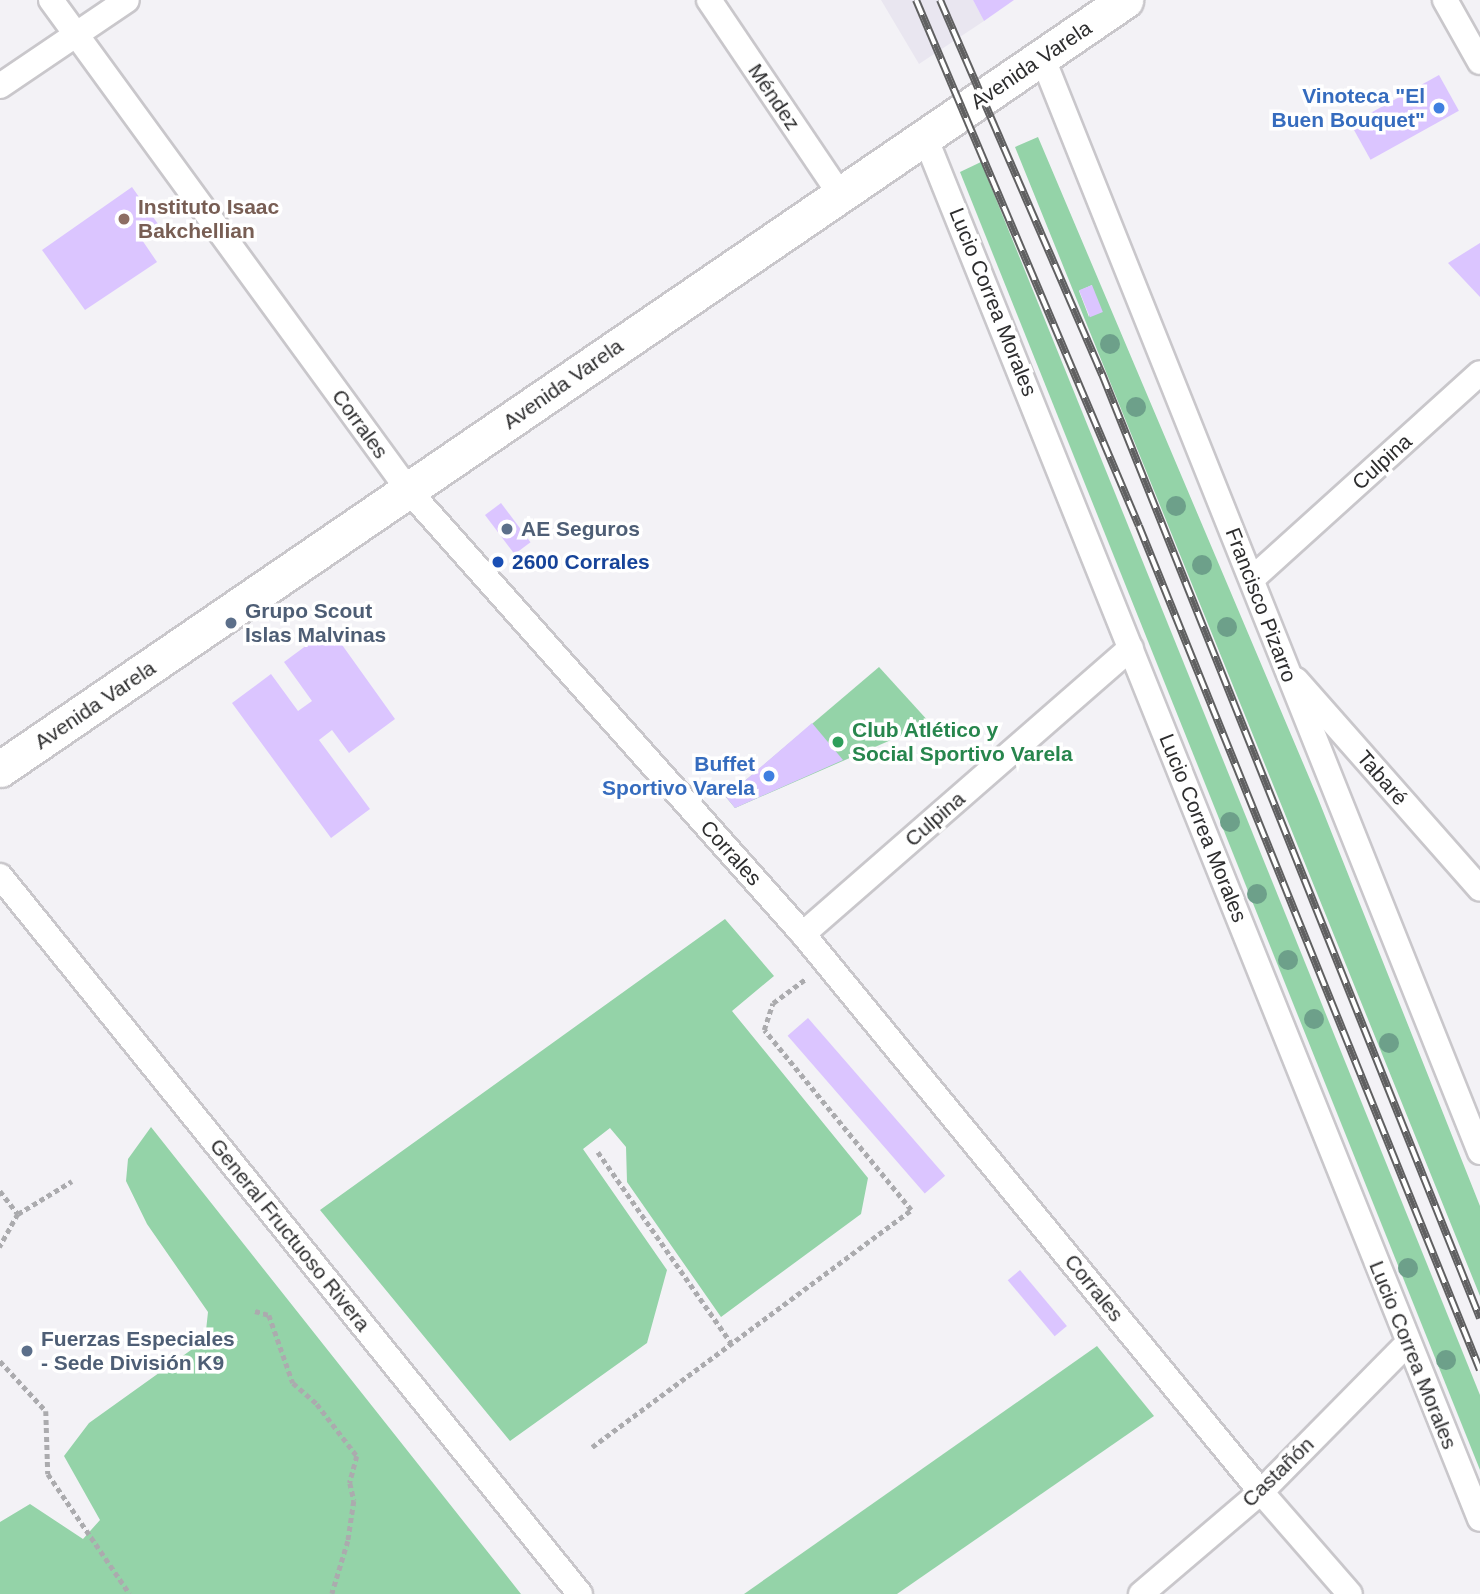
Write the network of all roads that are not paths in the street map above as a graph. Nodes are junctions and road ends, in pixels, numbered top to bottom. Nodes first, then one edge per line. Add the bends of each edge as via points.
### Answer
1 (51, 0) edge
2 (127, 0) edge
3 (709, 0) edge
4 (1125, 0) edge
5 (1445, 0) edge
6 (76, 36) junction
7 (1042, 59) junction
8 (1480, 62) edge
9 (0, 86) edge
10 (925, 137) junction
11 (839, 193) junction
12 (1480, 373) edge
13 (409, 491) junction
14 (1252, 579) junction
15 (1131, 648) junction
16 (1284, 667) junction
17 (0, 769) edge
18 (0, 876) edge
19 (1480, 889) edge
20 (803, 934) junction
21 (1480, 1152) edge
22 (1409, 1343) junction
23 (1261, 1492) junction
24 (1480, 1519) edge
25 (580, 1594) edge
26 (1141, 1594) edge
27 (1350, 1594) edge

1 - 6 street, Corrales
2 - 6 street
3 - 11 street, Méndez
4 - 7 main road, Avenida Varela
5 - 8 street
6 - 9 street
6 - 13 street, Corrales
7 - 10 main road, Avenida Varela
7 - 14 street, Francisco Pizarro
10 - 11 main road, Avenida Varela
10 - 15 street, Lucio Correa Morales
11 - 13 main road, Avenida Varela
12 - 14 street, Culpina
13 - 17 main road, Avenida Varela
13 - 20 street, Corrales
14 - 16 street, Francisco Pizarro
15 - 20 street, Culpina
15 - 22 street, Lucio Correa Morales
16 - 19 street, Tabaré
16 - 21 street, Francisco Pizarro
18 - 25 street, General Fructuoso Rivera
20 - 23 street, Corrales
22 - 23 street, Castañón
22 - 24 street, Lucio Correa Morales
23 - 26 street, Castañón
23 - 27 street, Corrales

